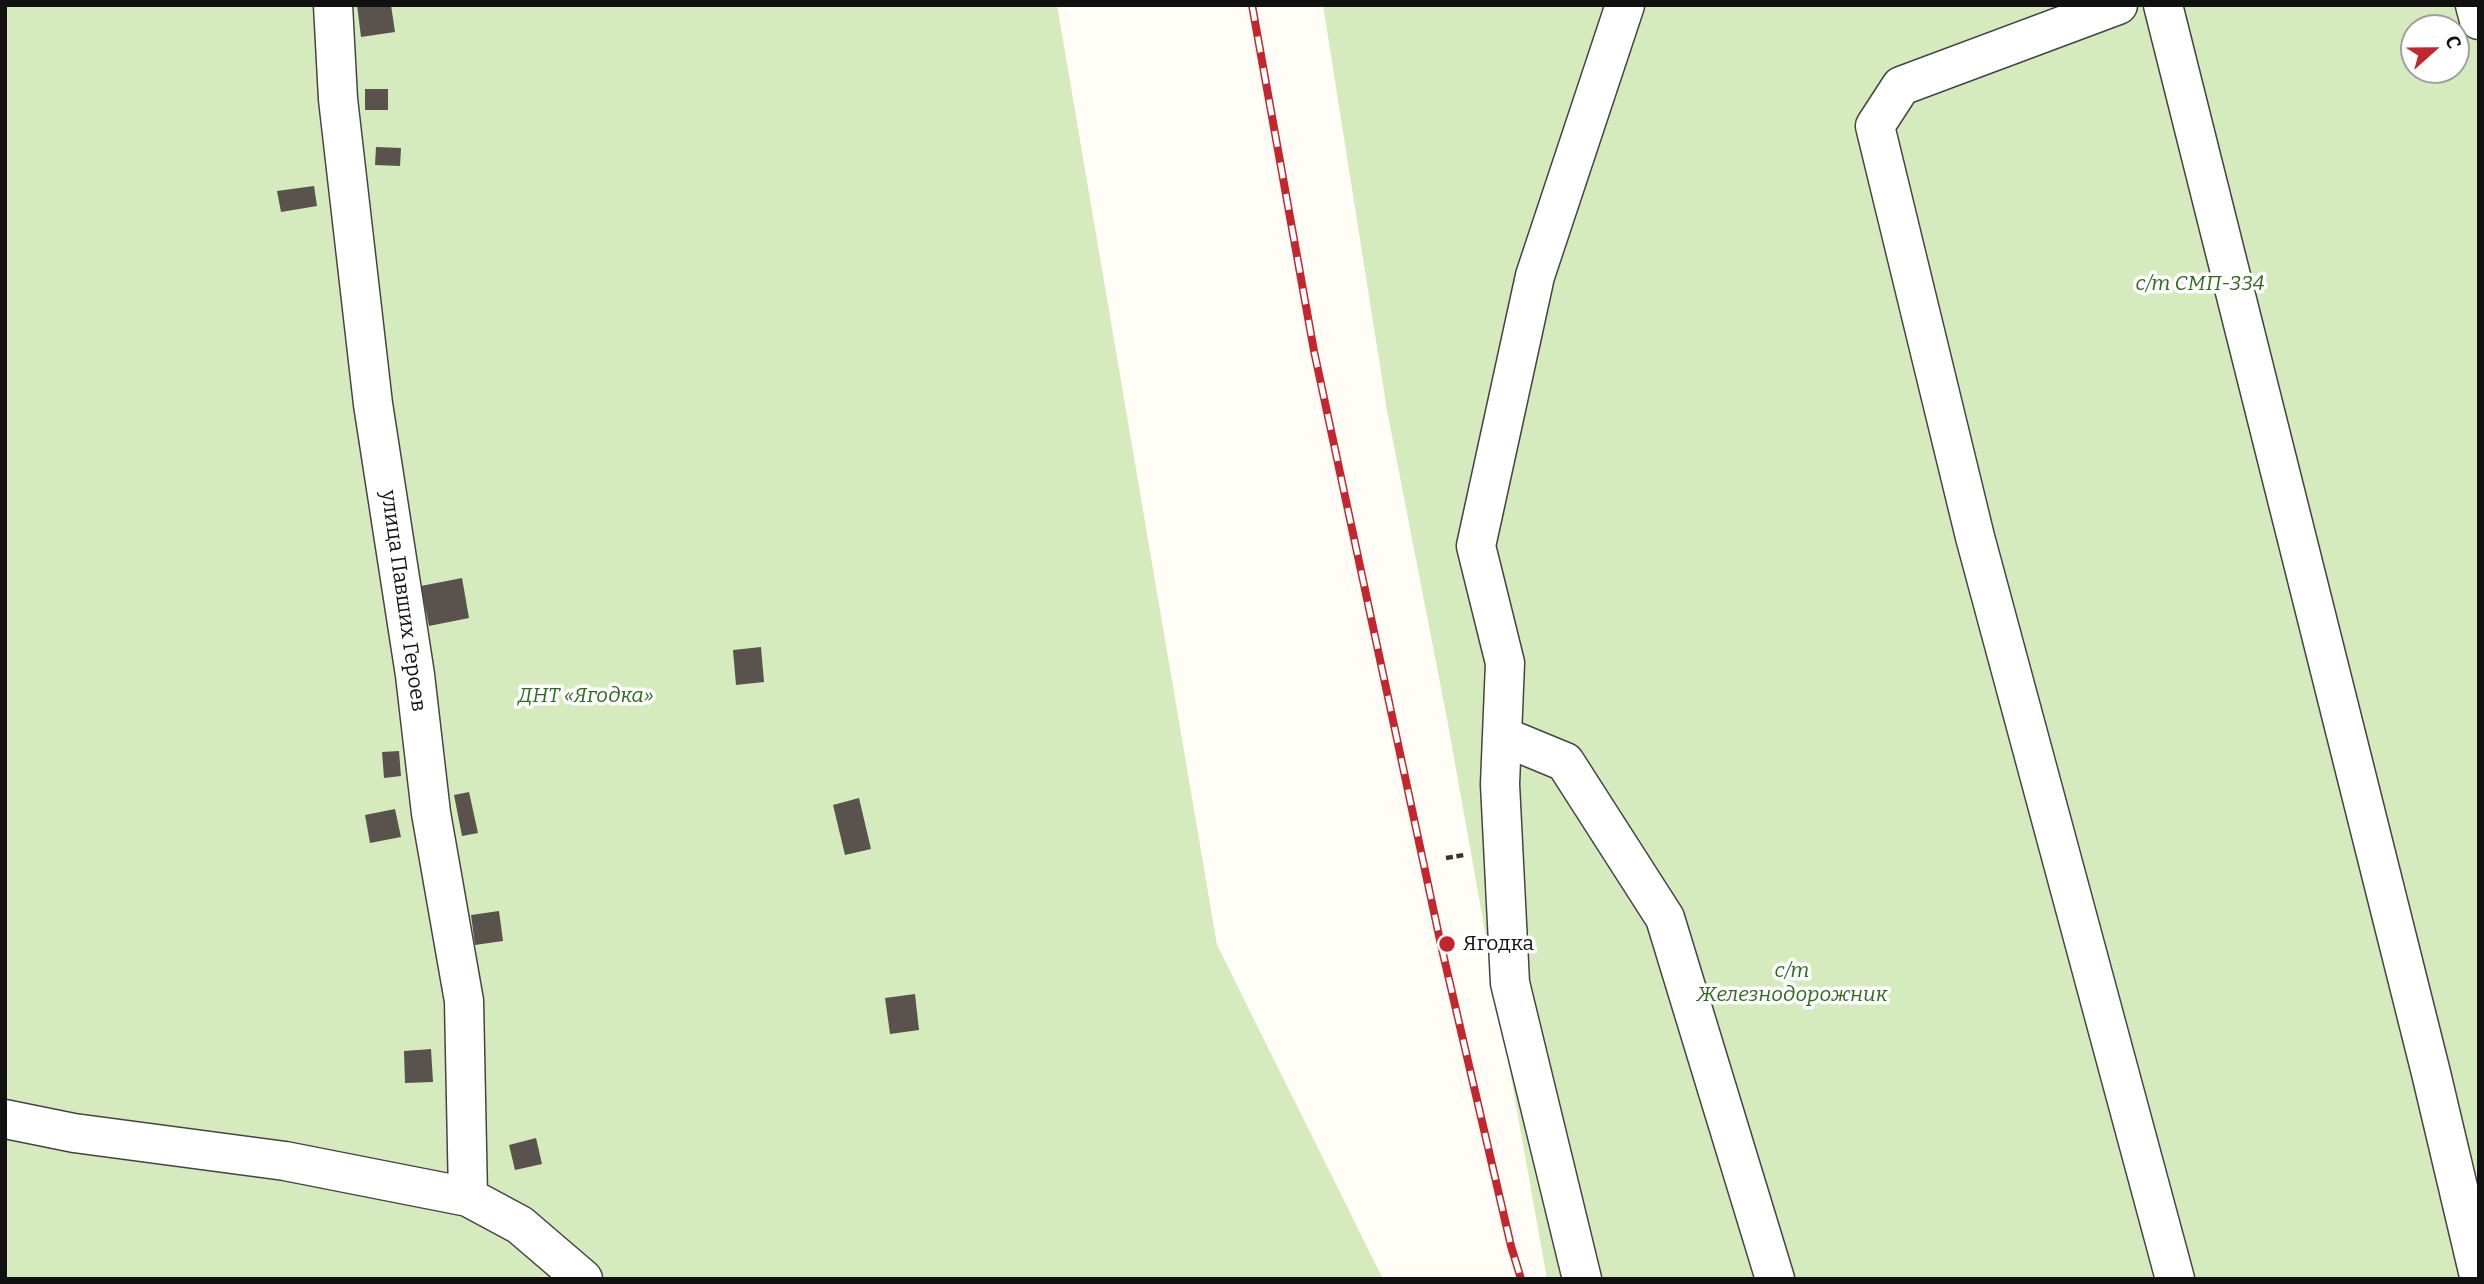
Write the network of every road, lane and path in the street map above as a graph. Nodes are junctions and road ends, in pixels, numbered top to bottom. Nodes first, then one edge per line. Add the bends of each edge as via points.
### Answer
1 (333, 5) edge
2 (1625, 5) edge
3 (2118, 5) edge
4 (2162, 5) edge
5 (2475, 5) edge
6 (2479, 20) edge
7 (1502, 736) junction
8 (5, 1119) edge
9 (468, 1197) junction
10 (2479, 1276) edge
11 (583, 1279) edge
12 (1582, 1279) edge
13 (1775, 1279) edge
14 (2175, 1279) edge

1 - 9 street, улица Павших Героев via 338,99 373,404 415,675 431,813 464,1002
2 - 7 street via 1535,276 1476,546 1505,663
3 - 14 street via 1901,86 1875,126 1975,537
4 - 10 street
5 - 6 street
7 - 12 street via 1500,784 1510,983
7 - 13 street via 1565,762 1665,918
8 - 9 street via 74,1133 285,1161
9 - 11 street via 520,1225

